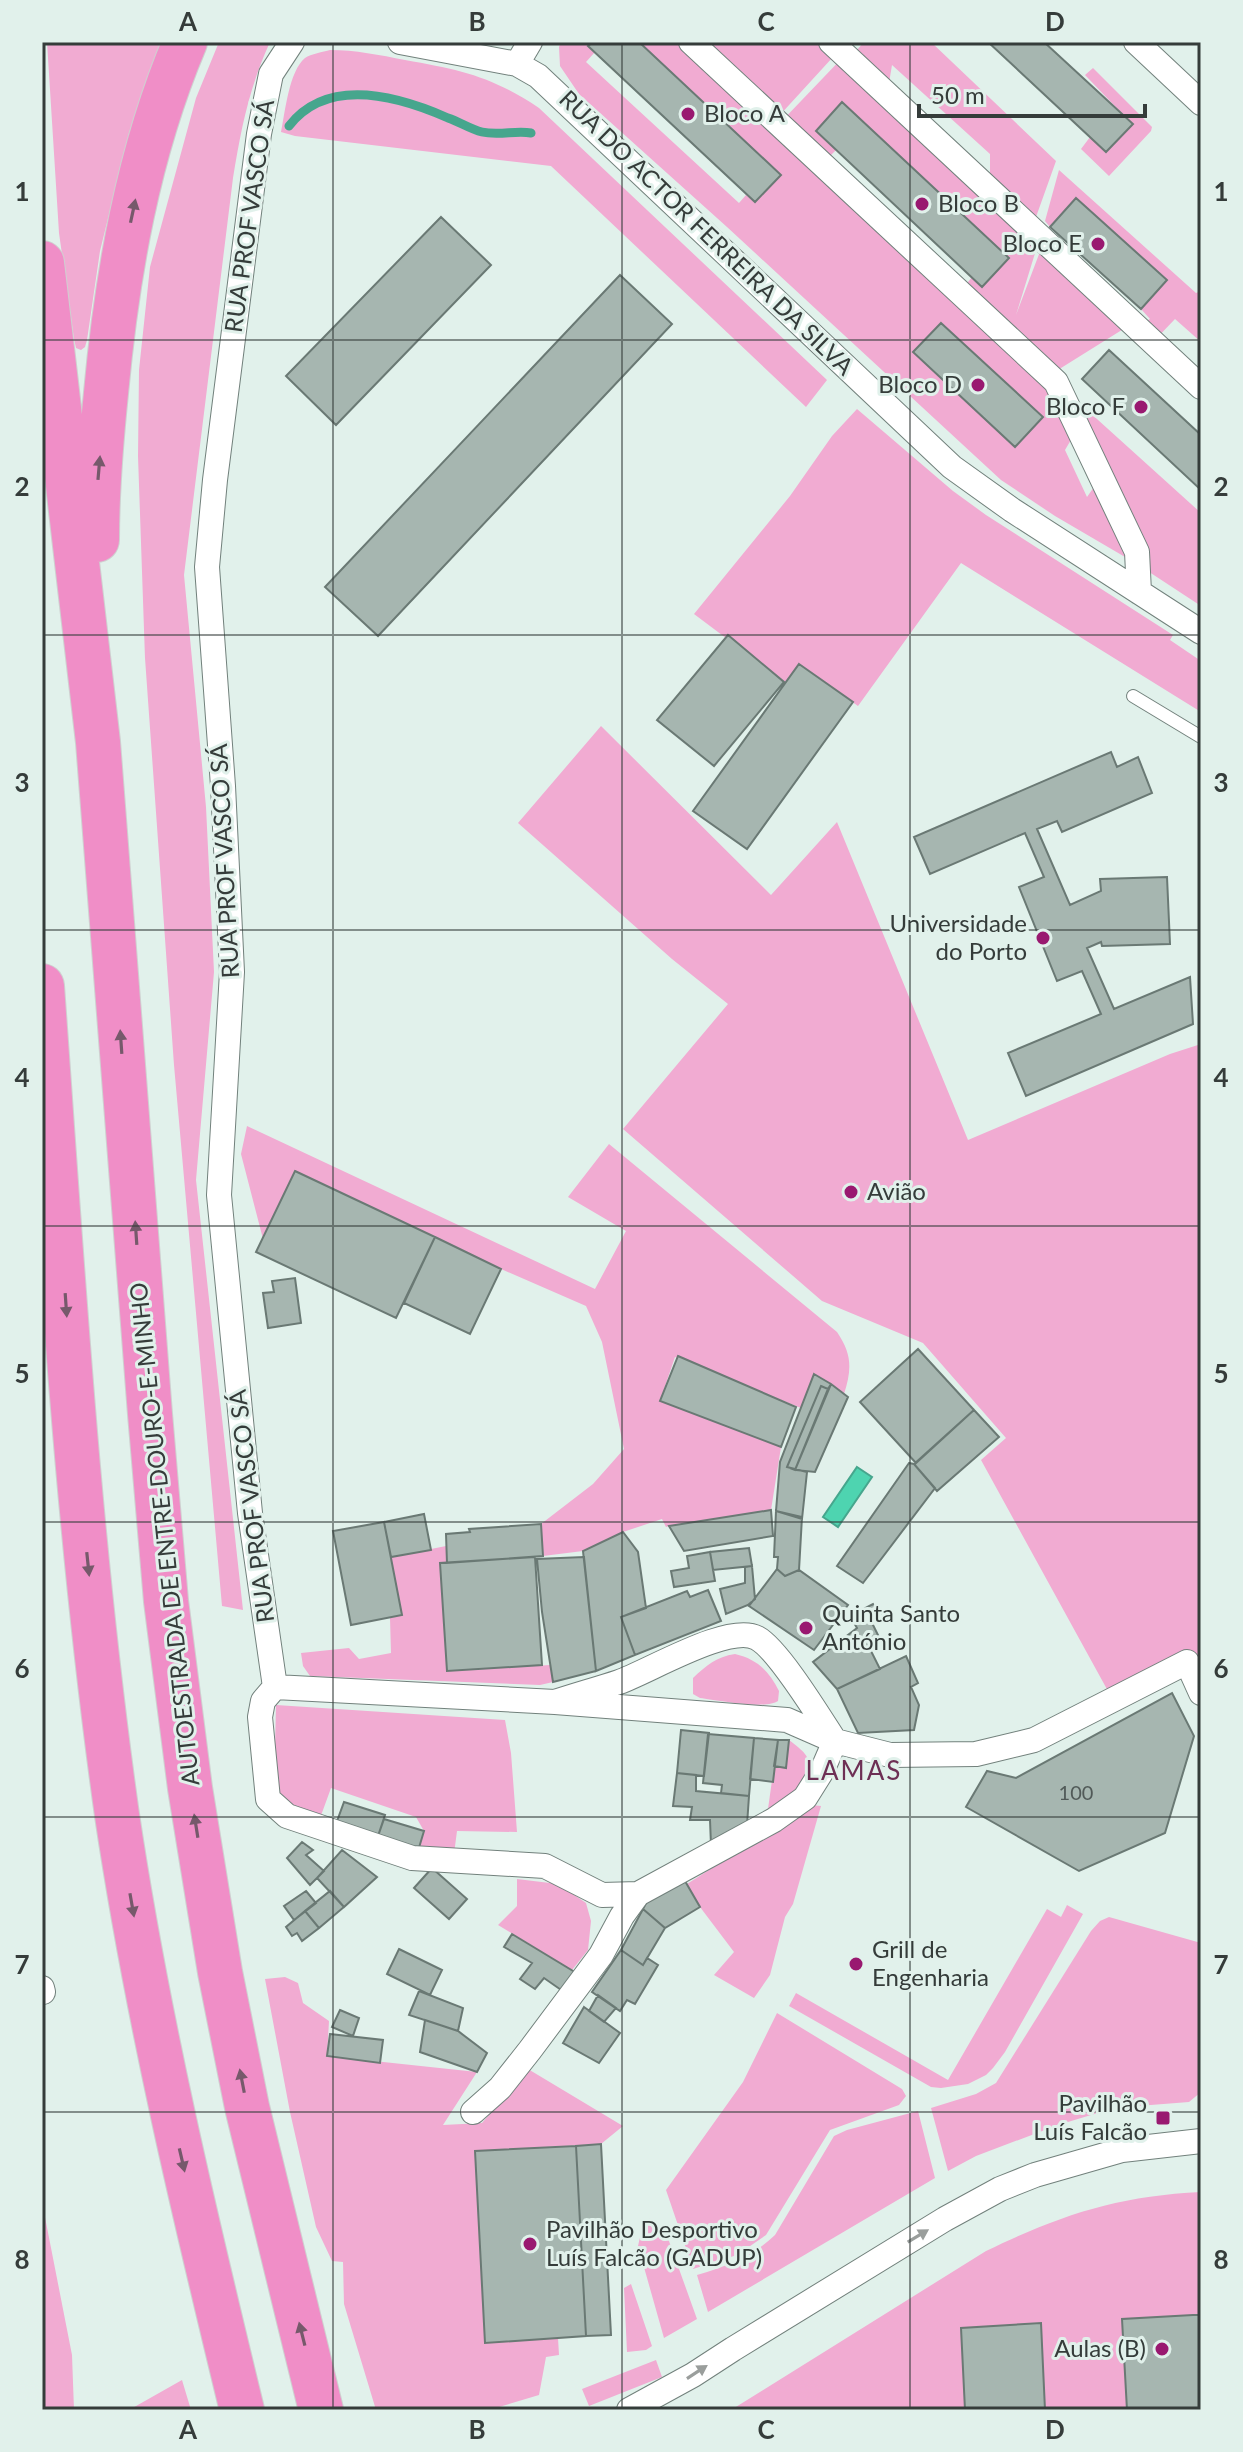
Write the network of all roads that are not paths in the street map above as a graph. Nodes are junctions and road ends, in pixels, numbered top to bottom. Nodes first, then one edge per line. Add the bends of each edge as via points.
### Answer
1 (185, 42) edge
2 (292, 42) edge
3 (400, 42) edge
4 (530, 42) edge
5 (691, 42) edge
6 (831, 42) edge
7 (1136, 42) edge
8 (517, 64) junction
9 (1199, 97) edge
10 (42, 263) edge
11 (1201, 387) edge
12 (1139, 592) junction
13 (1201, 632) edge
14 (1133, 696) dead end
15 (1201, 737) edge
16 (98, 742) junction
17 (42, 986) edge
18 (1194, 1659) edge
19 (275, 1687) junction
20 (1201, 1693) edge
21 (555, 1702) junction
22 (835, 1741) junction
23 (638, 1894) junction
24 (473, 2112) dead end
25 (1201, 2141) edge
26 (242, 2410) edge
27 (321, 2410) edge
28 (629, 2410) edge

16 -> 1 highway via 97,495 115,310 142,169
2 - 19 street, RUA PROF VASCO SÁ via 271,74 259,134 207,567 232,972 219,1195 250,1513
3 - 8 street
4 - 8 street
5 - 12 street via 1056,382 1137,552
6 - 11 street
7 - 9 street
8 - 12 street, RUA DO ACTOR FERREIRA DA SILVA via 551,86 952,467
10 - 16 highway
12 - 13 street, RUA DO ACTOR FERREIRA DA SILVA
14 - 15 lane
27 -> 16 highway, AUTOESTRADA DE ENTRE-DOURO-E-MINHO via 247,2107 190,1788 166,1601
17 -> 26 highway via 76,1436 118,1817 173,2122
18 - 20 street
18 - 22 street via 1034,1740 976,1754 890,1755
19 - 21 street
19 - 23 street via 263,1701 260,1717 268,1799 287,1816 412,1858 545,1866 602,1895
21 - 22 street via 787,1720
21 - 22 street via 621,1681 713,1641 745,1634 769,1648
22 - 23 street via 805,1798
23 - 24 street via 601,1955 530,2050
28 -> 25 street via 1000,2189 1122,2150

